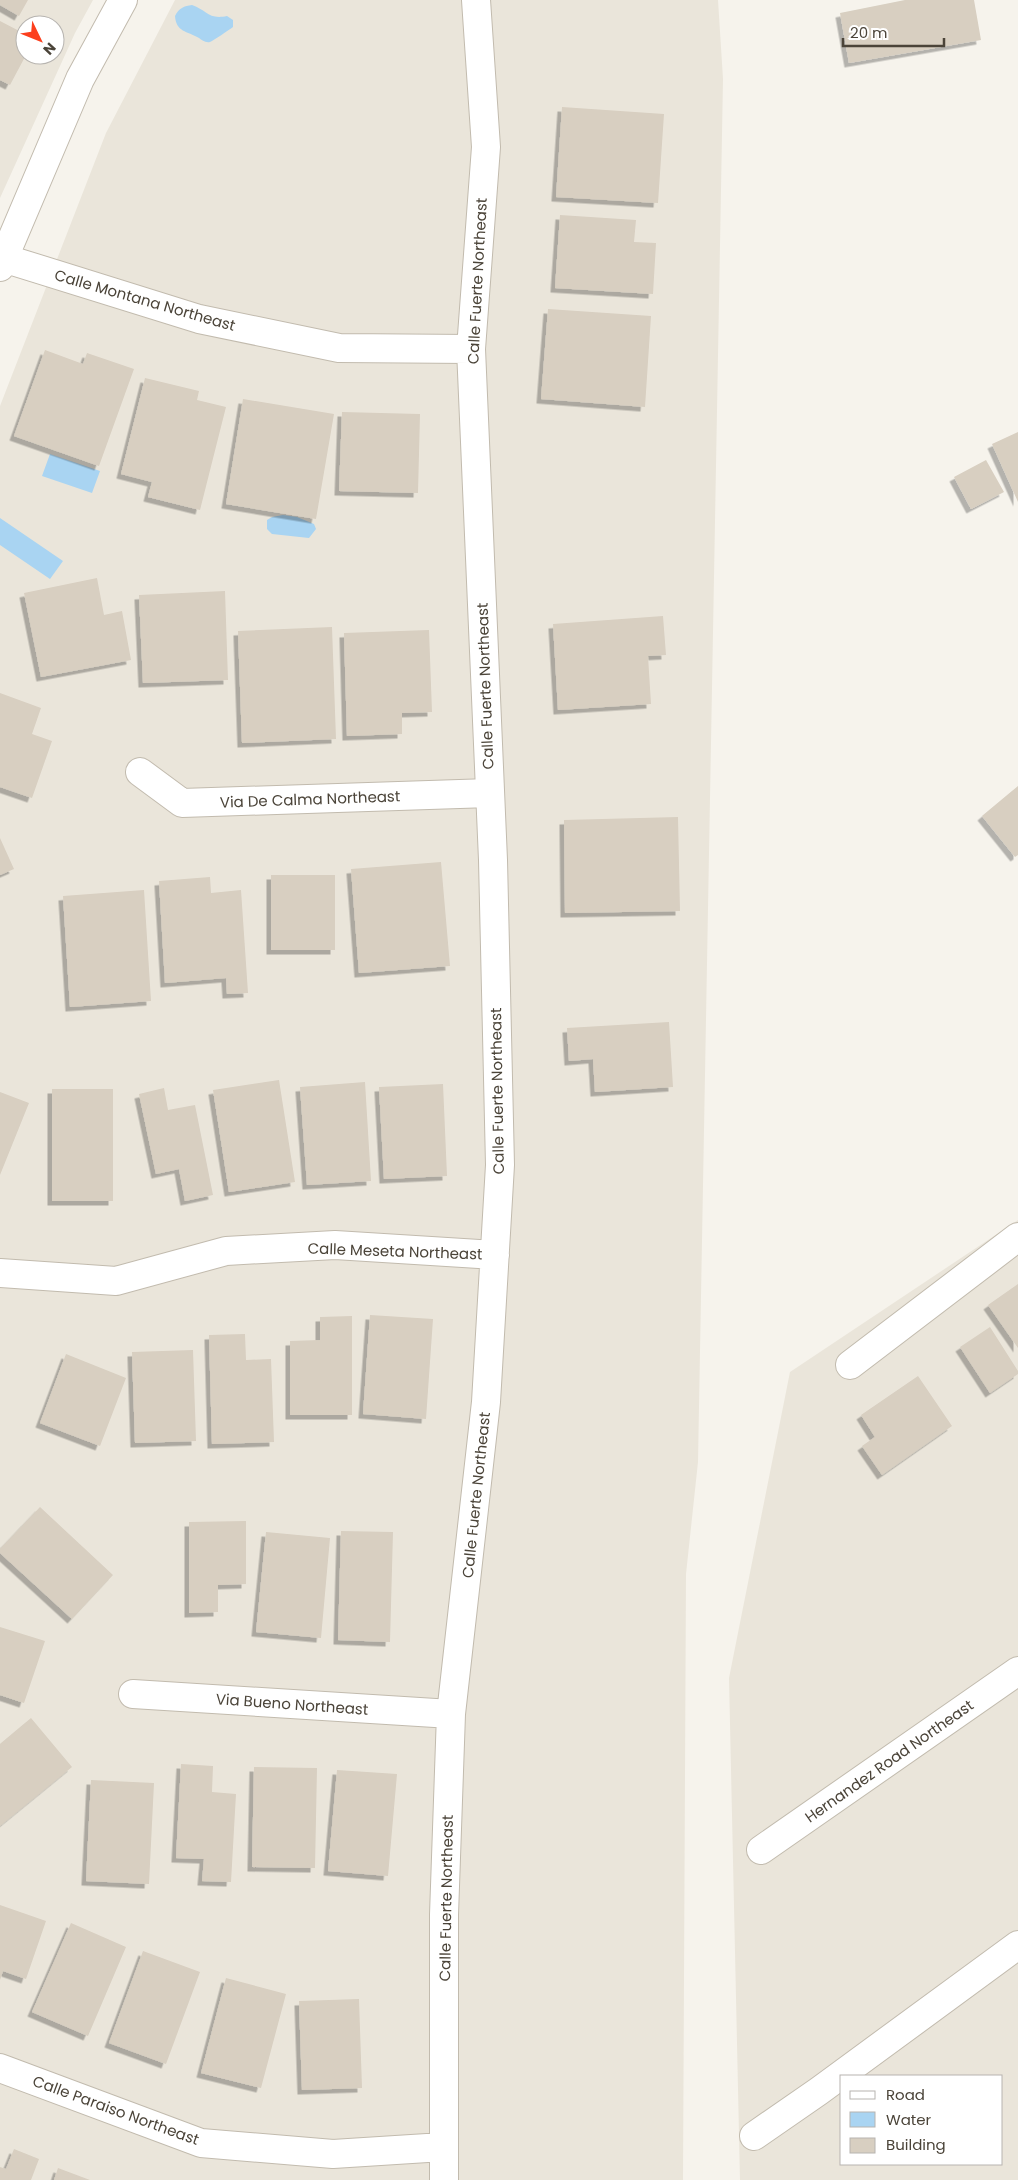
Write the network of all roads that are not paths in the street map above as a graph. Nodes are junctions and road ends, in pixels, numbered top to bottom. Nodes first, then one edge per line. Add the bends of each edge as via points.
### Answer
1 (123, 0) edge
2 (476, 0) edge
3 (1, 261) edge
4 (471, 349) junction
5 (140, 772) dead end
6 (490, 793) junction
7 (1018, 1238) edge
8 (495, 1255) junction
9 (0, 1274) edge
10 (850, 1365) dead end
11 (1018, 1671) edge
12 (133, 1694) dead end
13 (451, 1714) junction
14 (761, 1850) dead end
15 (1018, 1945) edge
16 (0, 2068) edge
17 (841, 2075) edge
18 (840, 2076) edge
19 (754, 2136) dead end
20 (443, 2147) junction
21 (444, 2180) edge

1 - 3 street via 80,79
2 - 4 street, Calle Fuerte Northeast via 486,147
3 - 4 street, Calle Montana Northeast via 199,319 339,348
4 - 6 street, Calle Fuerte Northeast
5 - 6 street, Via De Calma Northeast via 182,803
6 - 8 street, Calle Fuerte Northeast via 500,1165
7 - 10 street
8 - 9 street, Calle Meseta Northeast via 335,1245 226,1251 116,1281
8 - 13 street, Calle Fuerte Northeast via 486,1402
11 - 14 street, Hernandez Road Northeast
12 - 13 street, Via Bueno Northeast
13 - 20 street, Calle Fuerte Northeast via 444,1916
15 - 17 street
16 - 20 street, Calle Paraiso Northeast via 201,2143 333,2154
18 - 19 street
20 - 21 street, Calle Fuerte Northeast

